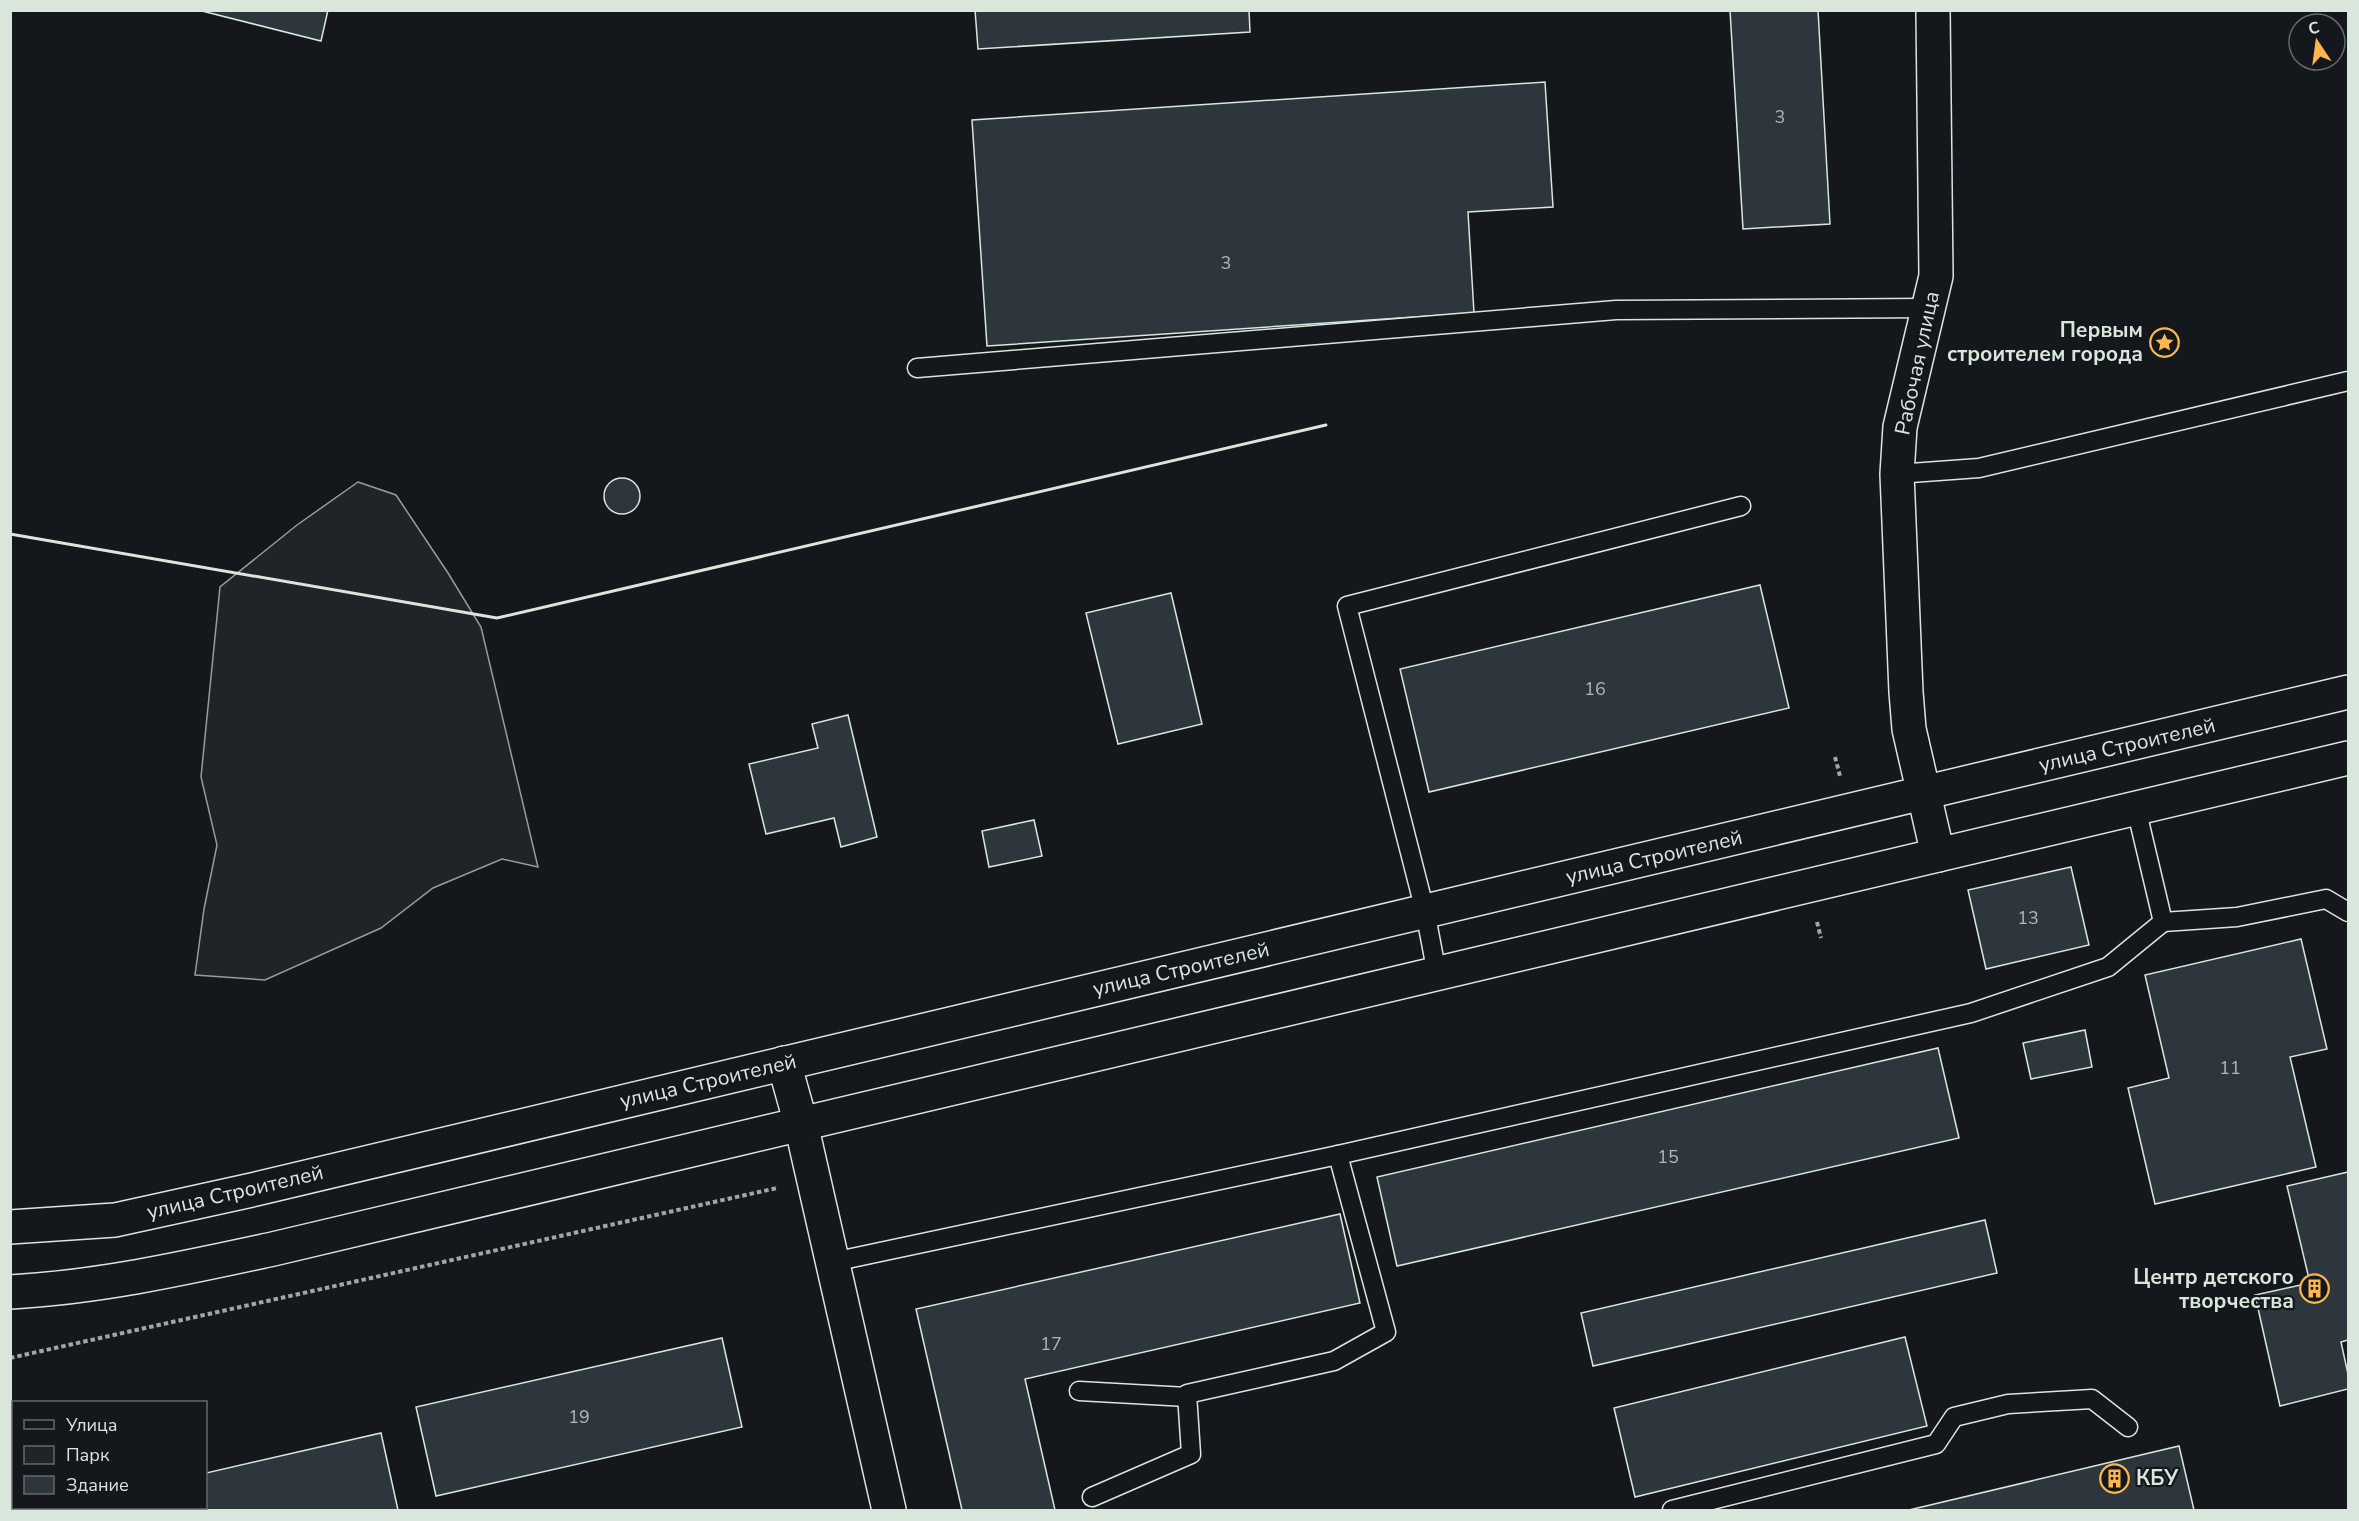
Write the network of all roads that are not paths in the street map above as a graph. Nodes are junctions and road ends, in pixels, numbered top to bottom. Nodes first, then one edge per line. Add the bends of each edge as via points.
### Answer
1 (1933, 10) edge
2 (1928, 308) junction
3 (917, 368) dead end
4 (2349, 381) edge
5 (1897, 474) junction
6 (1741, 506) dead end
7 (2349, 692) edge
8 (2349, 758) edge
9 (1924, 793) junction
10 (2136, 808) junction
11 (1938, 855) junction
12 (1425, 911) junction
13 (2349, 912) edge
14 (2163, 922) junction
15 (1437, 974) junction
16 (784, 1063) junction
17 (801, 1124) junction
18 (1338, 1155) junction
19 (10, 1227) edge
20 (833, 1262) junction
21 (10, 1292) edge
22 (1078, 1392) dead end
23 (1187, 1397) junction
24 (2128, 1427) dead end
25 (1092, 1497) dead end
26 (889, 1510) edge
27 (1672, 1510) edge

1 - 2 street, Рабочая улица via 1936,276
2 - 3 lane via 1616,310
2 - 5 street, Рабочая улица via 1900,427
4 - 5 lane via 1979,468
5 - 9 street, Рабочая улица via 1909,729
6 - 12 lane via 1347,606
7 - 9 street, улица Строителей
8 - 10 street
9 - 11 street, Рабочая улица
9 - 12 street, улица Строителей
10 - 11 street
10 - 14 lane
11 - 15 street
12 - 15 lane
12 - 16 street, улица Строителей
13 - 14 lane via 2326,899 2237,917
14 - 18 lane via 2108,967 1971,1013
15 - 17 street
16 - 17 street
16 - 19 street, улица Строителей via 115,1220
17 - 20 street
17 - 21 street via 273,1249 145,1276 64,1289
18 - 20 lane
18 - 23 lane via 1386,1332 1334,1361
20 - 26 street
22 - 23 lane
23 - 25 lane via 1191,1454
24 - 27 lane via 2092,1399 2008,1404 1954,1417 1936,1444

